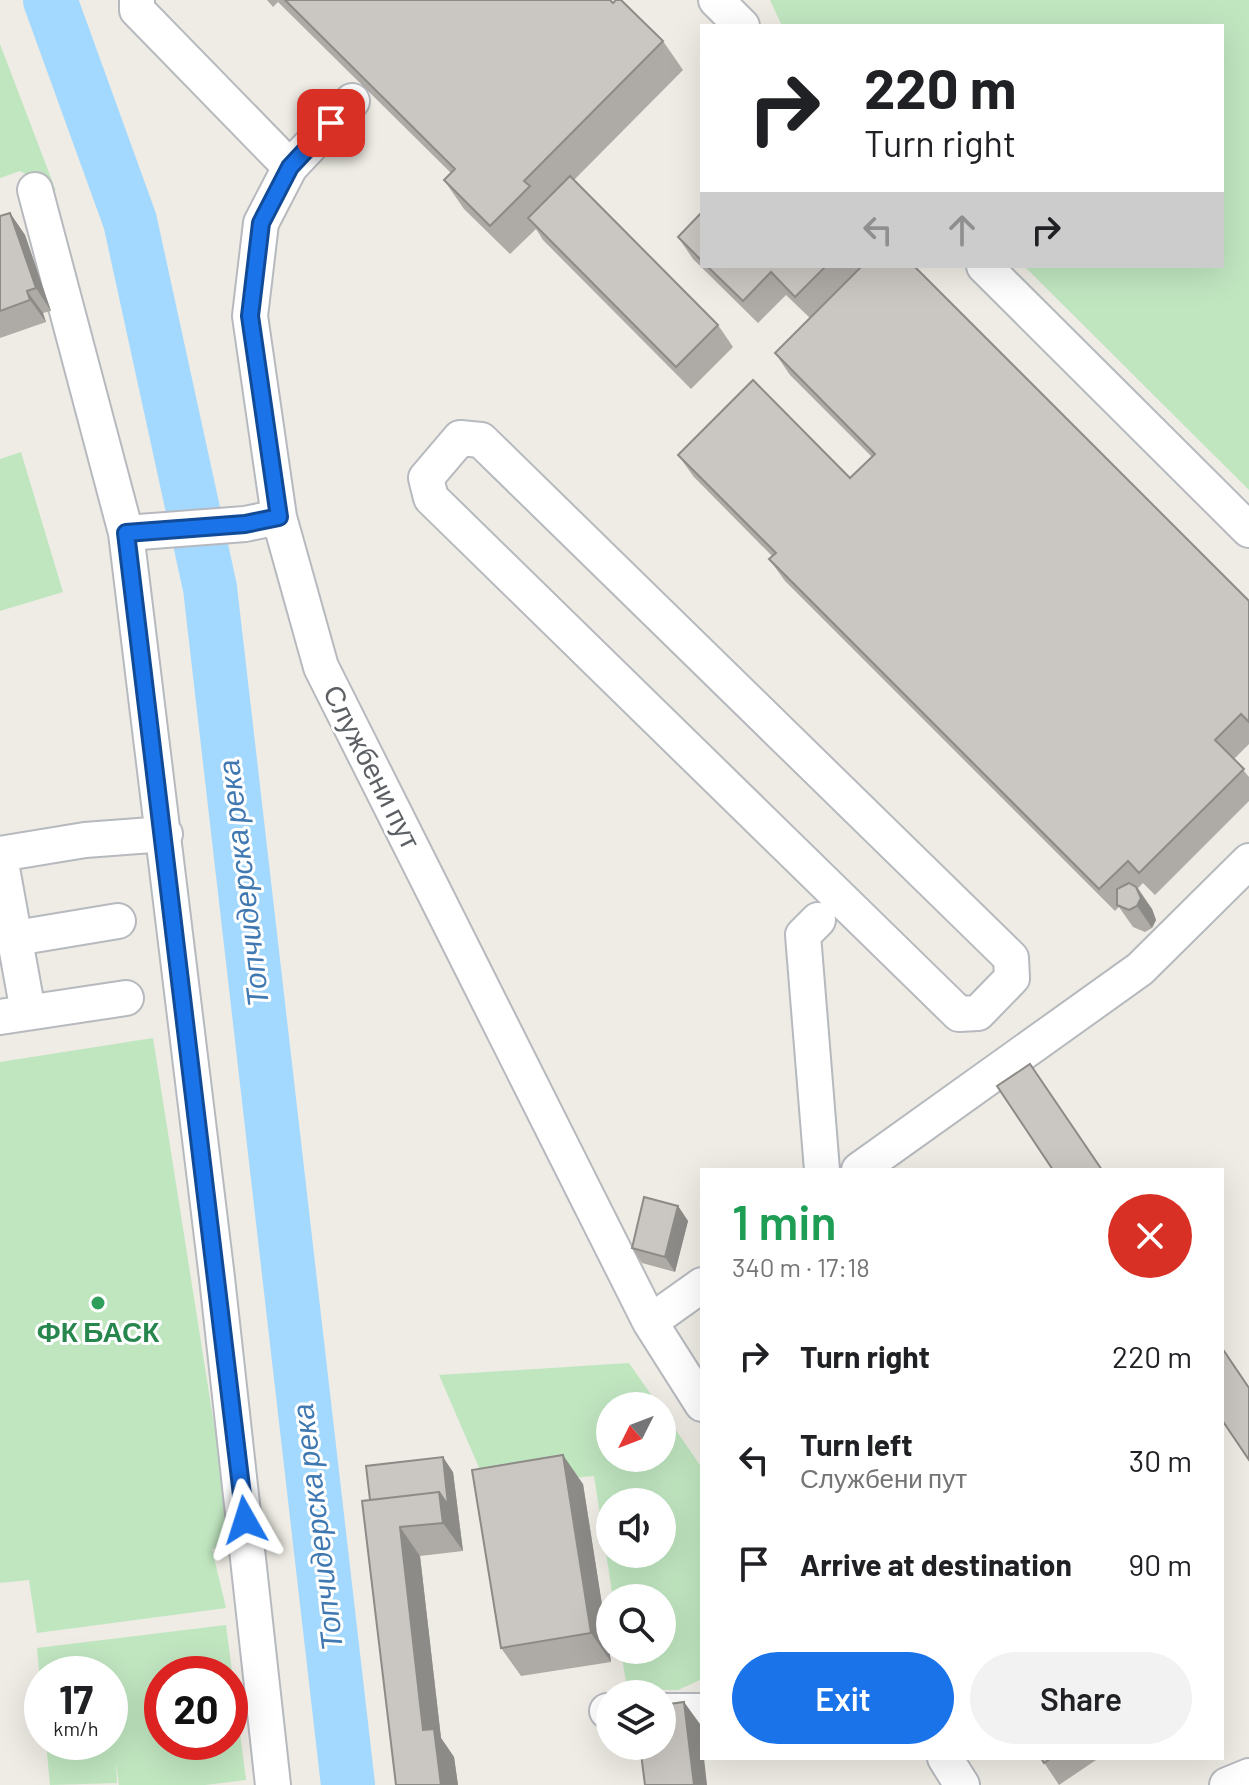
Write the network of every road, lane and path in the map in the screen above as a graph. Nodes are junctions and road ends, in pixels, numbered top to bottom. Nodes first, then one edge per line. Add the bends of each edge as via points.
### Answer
1 (137, 0) edge
2 (716, 0) edge
3 (740, 24) edge
4 (352, 101) dead end
5 (290, 167) junction
6 (35, 190) dead end
7 (986, 268) edge
8 (279, 517) junction
9 (1249, 530) edge
10 (139, 533) junction
11 (165, 834) junction
12 (891, 843) joint
13 (0, 856) edge
14 (1249, 861) edge
15 (818, 920) dead end
16 (118, 921) dead end
17 (16, 938) junction
18 (126, 998) dead end
19 (14, 1014) edge
20 (822, 1168) edge
21 (862, 1168) edge
22 (700, 1286) edge
23 (650, 1322) junction
24 (700, 1401) edge
25 (676, 1711) edge
26 (700, 1711) edge
27 (946, 1760) edge
28 (1249, 1776) edge
29 (273, 1785) edge
30 (962, 1785) edge
31 (1227, 1785) edge

1 - 5 lane via 137,10
2 - 3 lane
4 - 5 lane, Службени пут
5 - 8 lane, Службени пут via 261,223 250,316
6 - 10 lane
7 - 9 lane
8 - 10 lane
8 - 23 lane, Службени пут via 321,667
10 - 11 lane
11 - 13 lane via 85,840
11 - 29 lane
12 - 12 lane via 481,440 460,438 426,478 431,498 959,1014 978,1013 1012,978 1011,958
13 - 17 lane
14 - 21 lane via 1140,969
15 - 20 lane via 803,935
16 - 17 lane
17 - 19 lane
18 - 19 lane
22 - 23 lane
23 - 24 lane, Службени пут
25 - 26 lane
27 - 30 lane
28 - 31 lane

